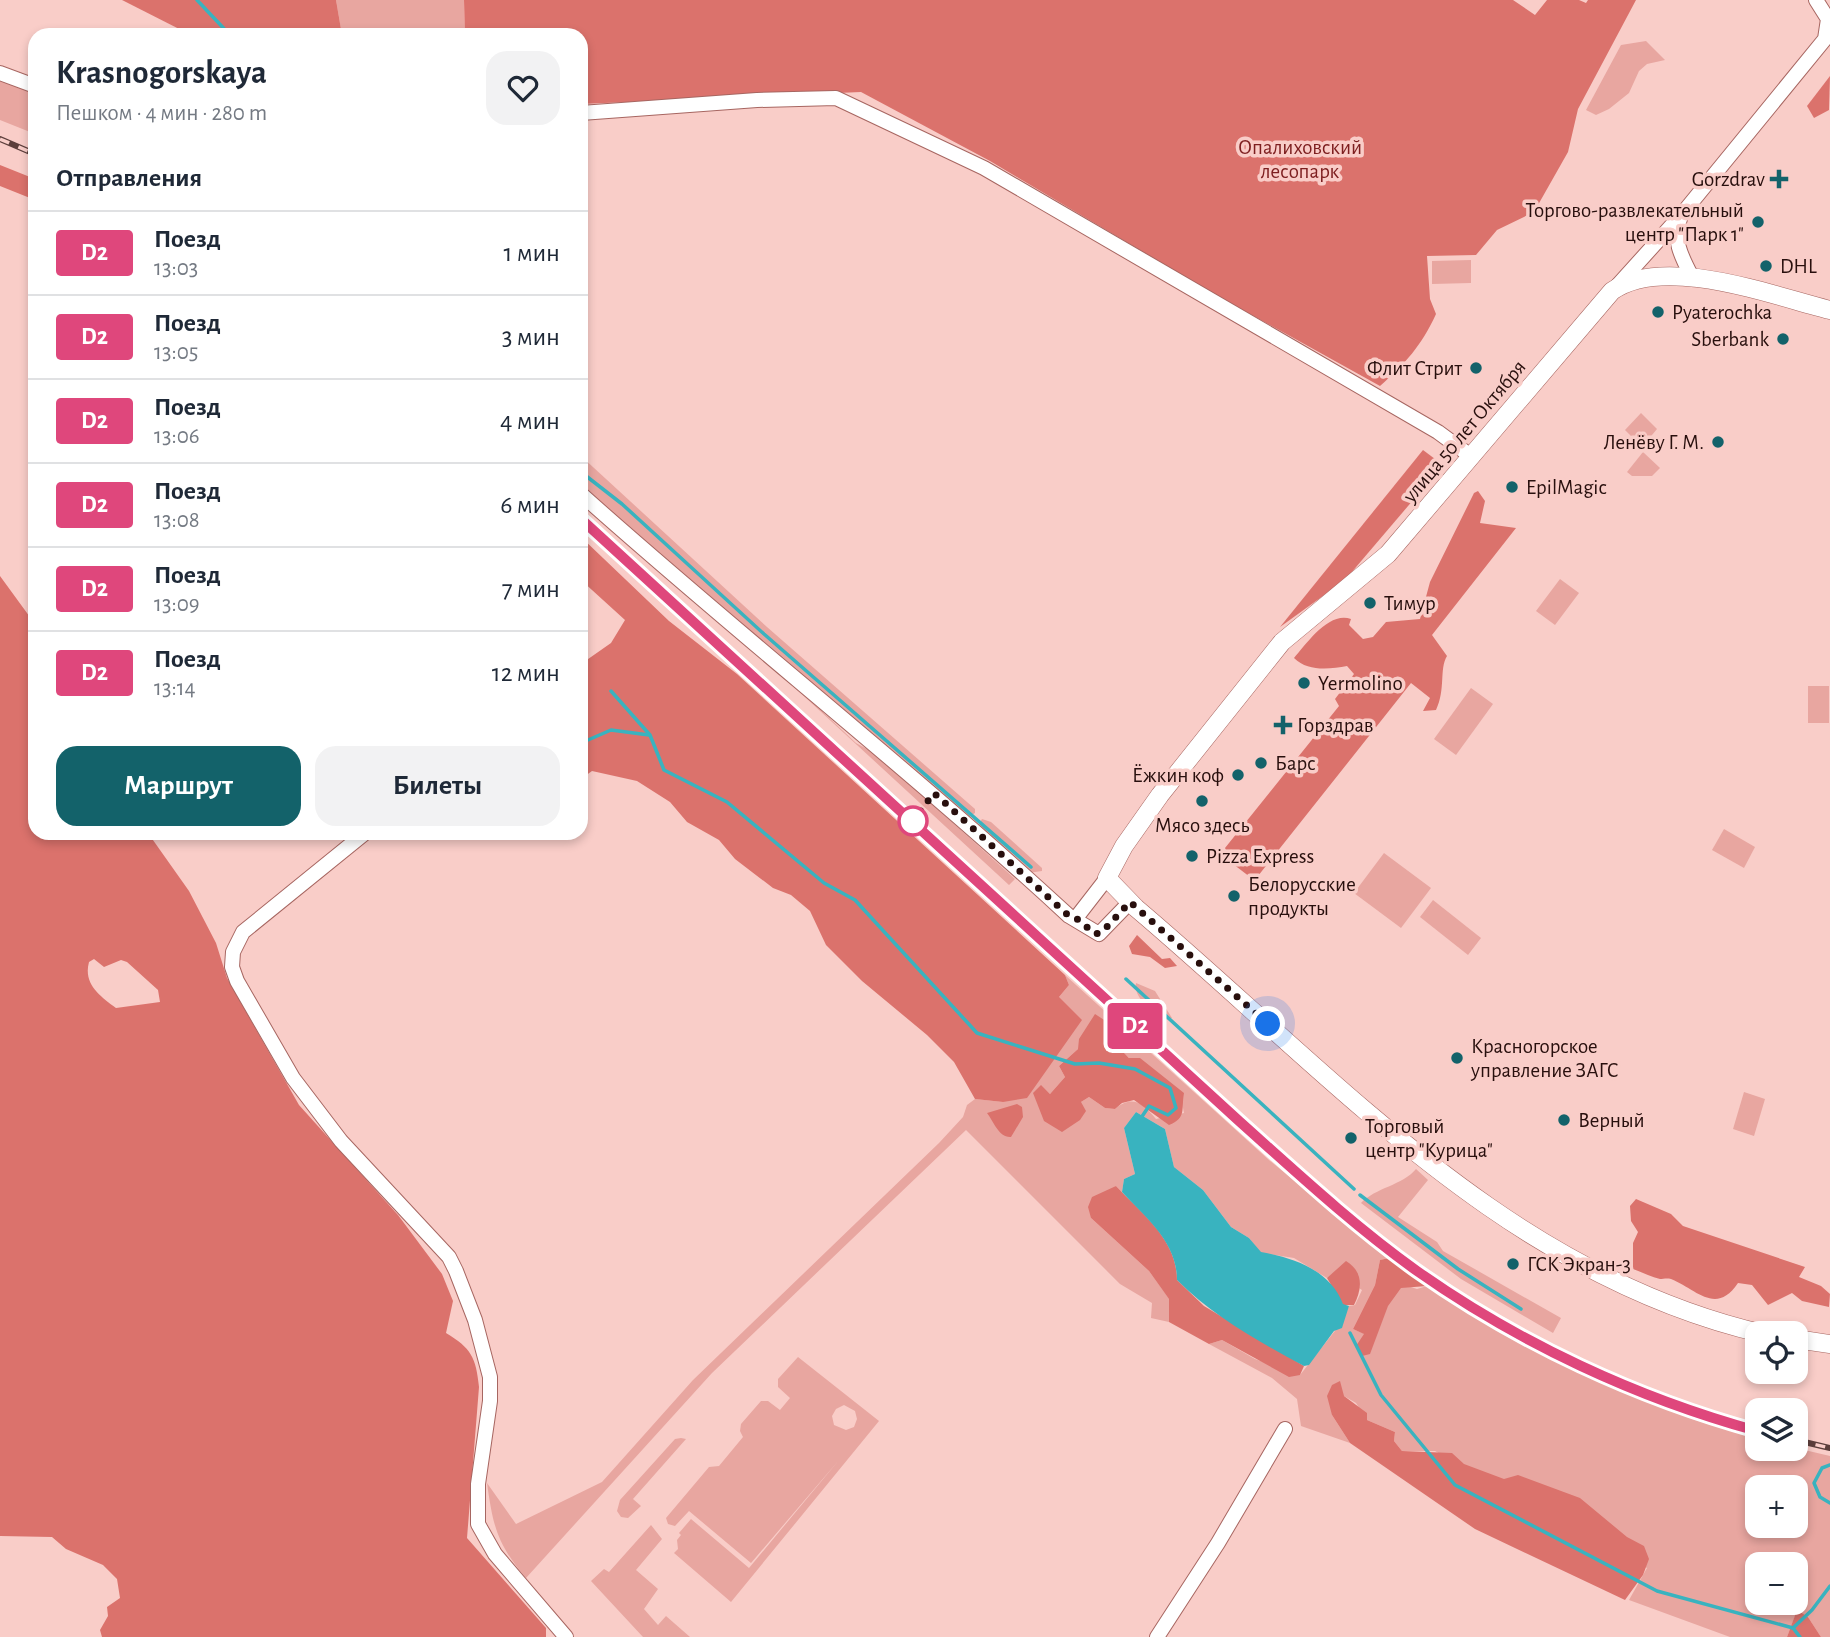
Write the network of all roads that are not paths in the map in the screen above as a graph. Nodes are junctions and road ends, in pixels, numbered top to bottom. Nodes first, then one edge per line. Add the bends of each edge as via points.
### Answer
1 (1816, 0) edge
2 (0, 73) edge
3 (28, 83) edge
4 (588, 112) edge
5 (1682, 214) junction
6 (1692, 277) junction
7 (1612, 292) junction
8 (1830, 310) edge
9 (1472, 457) junction
10 (588, 500) edge
11 (356, 840) edge
12 (1107, 878) junction
13 (1130, 902) junction
14 (1076, 918) junction
15 (1745, 1329) edge
16 (1808, 1341) edge
17 (1830, 1344) edge
18 (1285, 1429) dead end
19 (566, 1637) edge
20 (1157, 1637) edge

1 - 5 street, улица 50 лет Октября via 1828,19 1825,39
2 - 3 street
4 - 9 street via 836,98 984,168 1438,432
5 - 6 street via 1677,241
5 - 7 street, улица 50 лет Октября
6 - 7 street via 1638,280
6 - 8 street
7 - 9 street, улица 50 лет Октября
9 - 12 street, улица 50 лет Октября via 1370,573 1282,642 1160,795
10 - 14 street
11 - 19 street via 243,932 232,967 276,1050 314,1108 449,1257 475,1320 490,1377 478,1524 495,1555
12 - 13 street
12 - 14 street
13 - 14 street via 1099,934
13 - 15 street via 1479,1203 1613,1283 1699,1317
16 - 17 street
18 - 20 street

